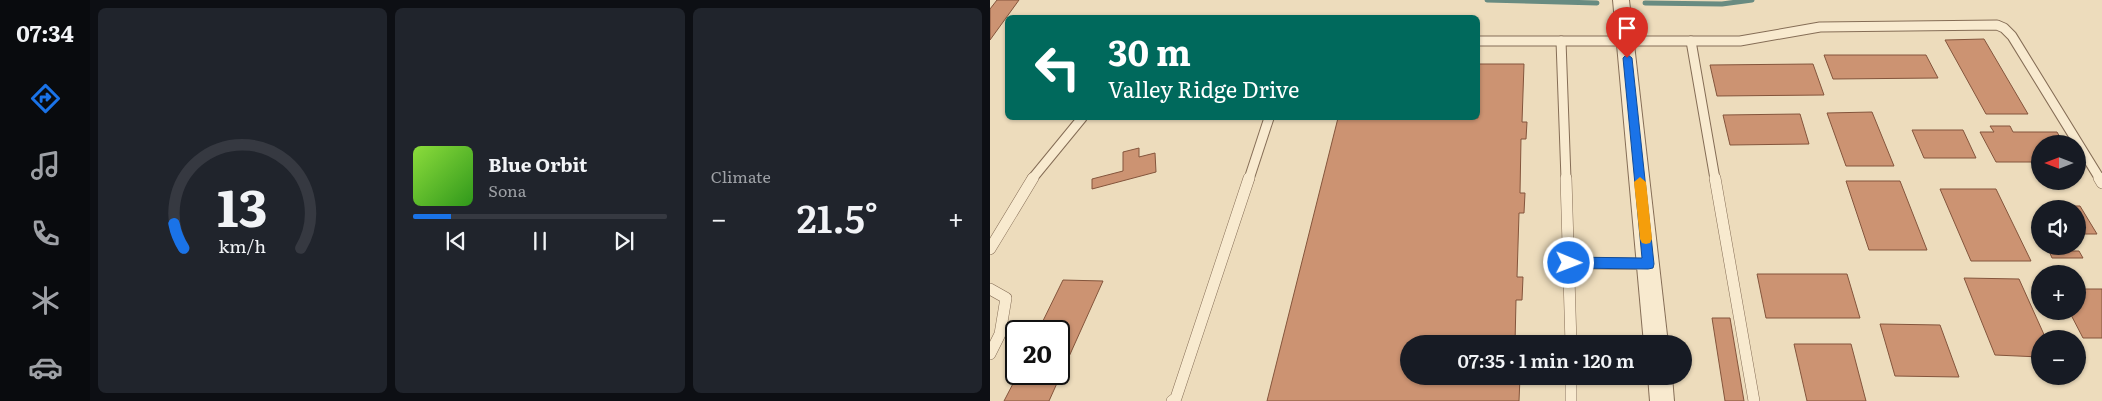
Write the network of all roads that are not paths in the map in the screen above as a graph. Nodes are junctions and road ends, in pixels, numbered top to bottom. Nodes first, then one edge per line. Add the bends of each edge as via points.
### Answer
1 (1621, 0) edge
2 (1626, 40) junction
3 (1480, 41) edge
4 (1561, 41) junction
5 (1691, 41) junction
6 (1080, 120) edge
7 (1269, 120) edge
8 (2102, 183) edge
9 (990, 249) edge
10 (1569, 263) junction
11 (1648, 264) junction
12 (990, 289) edge
13 (1570, 335) edge
14 (1655, 335) edge
15 (990, 354) edge
16 (1571, 385) edge
17 (1661, 385) edge
18 (1175, 400) edge
19 (1572, 401) edge
20 (1662, 401) edge
21 (1754, 401) edge

1 - 2 street
2 - 4 lane
2 - 5 lane
2 - 11 street
3 - 4 lane
4 - 10 lane
5 - 8 lane via 1740,41 1820,27 1997,25 2012,36
5 - 21 lane
6 - 9 lane via 1038,170
7 - 18 lane
10 - 11 lane
10 - 13 lane
11 - 14 street
12 - 15 lane via 1006,298 1000,334
16 - 19 lane
17 - 20 street

